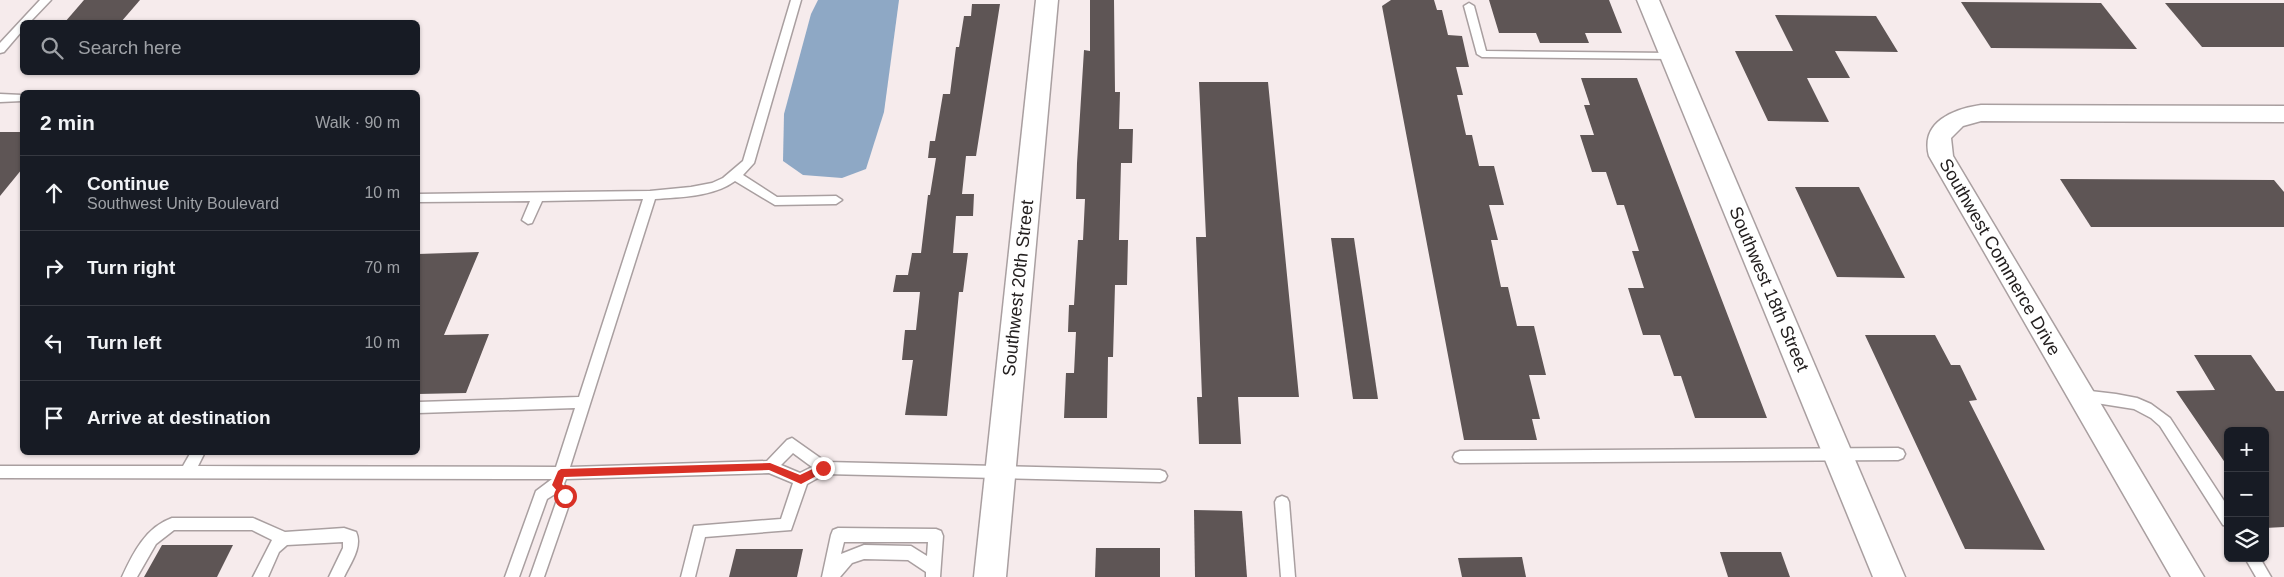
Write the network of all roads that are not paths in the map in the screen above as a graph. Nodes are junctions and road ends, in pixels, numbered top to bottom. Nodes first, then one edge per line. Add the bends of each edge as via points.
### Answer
1 (46, 0) edge
2 (796, 0) edge
3 (1047, 0) edge
4 (1648, 0) edge
5 (1469, 6) dead end
6 (28, 20) edge
7 (20, 28) edge
8 (0, 50) edge
9 (1671, 56) junction
10 (0, 98) edge
11 (20, 98) edge
12 (2284, 114) edge
13 (737, 177) junction
14 (650, 195) junction
15 (538, 196) junction
16 (420, 198) edge
17 (836, 200) dead end
18 (528, 220) dead end
19 (2082, 396) junction
20 (584, 402) junction
21 (420, 407) edge
22 (1898, 454) dead end
23 (196, 455) edge
24 (1838, 455) junction
25 (1460, 456) dead end
26 (770, 466) junction
27 (823, 468) junction
28 (1000, 471) junction
29 (0, 472) edge
30 (187, 473) junction
31 (1160, 476) dead end
32 (559, 479) junction
33 (801, 480) junction
34 (1282, 502) dead end
35 (2226, 517) edge
36 (284, 539) junction
37 (2255, 562) edge
38 (933, 573) edge
39 (128, 577) edge
40 (260, 577) edge
41 (336, 577) edge
42 (512, 577) edge
43 (537, 577) edge
44 (688, 577) edge
45 (830, 577) edge
46 (990, 577) edge
47 (1288, 577) edge
48 (1889, 577) edge
49 (2188, 577) edge
50 (2264, 577) edge

1 - 6 lane
2 - 13 lane via 748,163
3 - 28 street, Southwest 20th Street
4 - 9 street, Southwest 18th Street
5 - 9 lane via 1482,54
7 - 8 lane
9 - 24 street, Southwest 18th Street
10 - 11 lane
12 - 19 street, Southwest Commerce Drive via 1981,113 1952,121 1939,134 1941,156
13 - 14 lane via 722,186
13 - 17 lane via 775,201
14 - 15 lane
14 - 20 lane
15 - 16 lane
15 - 18 lane
19 - 35 lane via 2136,403 2155,412 2165,422
19 - 49 street, Southwest Commerce Drive
20 - 21 lane
20 - 32 lane
22 - 24 lane
23 - 30 lane
24 - 25 lane
24 - 48 street, Southwest 18th Street
26 - 27 lane via 792,444
26 - 32 lane
26 - 33 lane
27 - 28 lane
27 - 33 lane
28 - 31 lane
28 - 46 street, Southwest 20th Street
29 - 30 lane
30 - 32 lane
32 - 42 lane via 541,495
32 - 43 lane via 565,496
33 - 44 lane via 786,525 700,530
34 - 47 lane
36 - 39 lane via 253,524 172,524 160,529 151,539
36 - 40 lane via 274,547
36 - 41 lane via 344,535 351,538 350,548
37 - 50 lane
38 - 45 lane via 911,553 864,552 847,558
38 - 45 lane via 936,536 838,535

